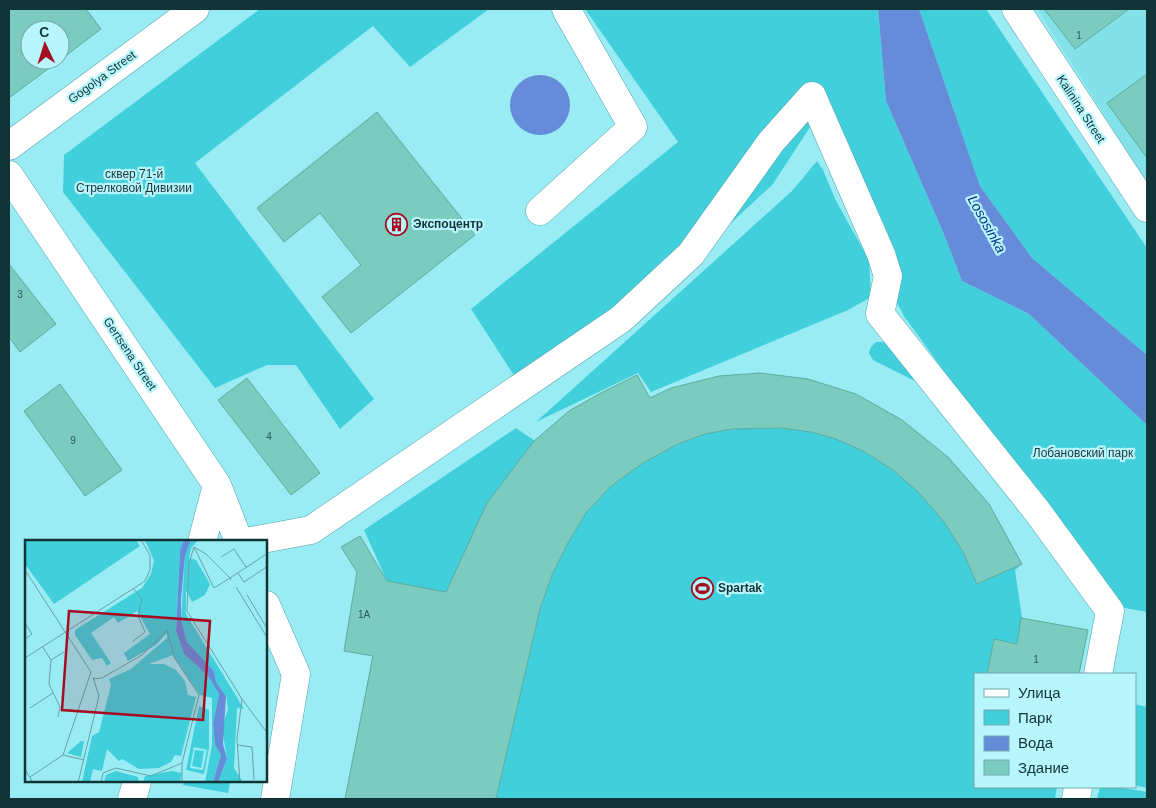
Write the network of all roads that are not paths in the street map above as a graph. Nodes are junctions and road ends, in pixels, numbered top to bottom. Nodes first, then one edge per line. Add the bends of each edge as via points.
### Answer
1 (195, 9) edge
2 (566, 9) edge
3 (1016, 9) edge
4 (9, 146) edge
5 (9, 174) edge
6 (1147, 208) edge
7 (540, 211) dead end
8 (218, 485) junction
9 (203, 540) edge
10 (238, 540) edge
11 (257, 540) edge
12 (268, 610) edge
13 (1098, 673) edge
14 (137, 783) edge
15 (132, 799) edge
16 (275, 799) edge

1 - 4 street, Gogolya Street
2 - 7 street via 633,127
3 - 6 street, Kalinina Street
5 - 8 street, Gertsena Street
8 - 9 street
8 - 10 street, Gertsena Street
11 - 13 street via 311,530 621,319 691,254 771,142 812,96 888,276 880,314 1037,511 1110,611
12 - 16 street via 296,674
14 - 15 street

